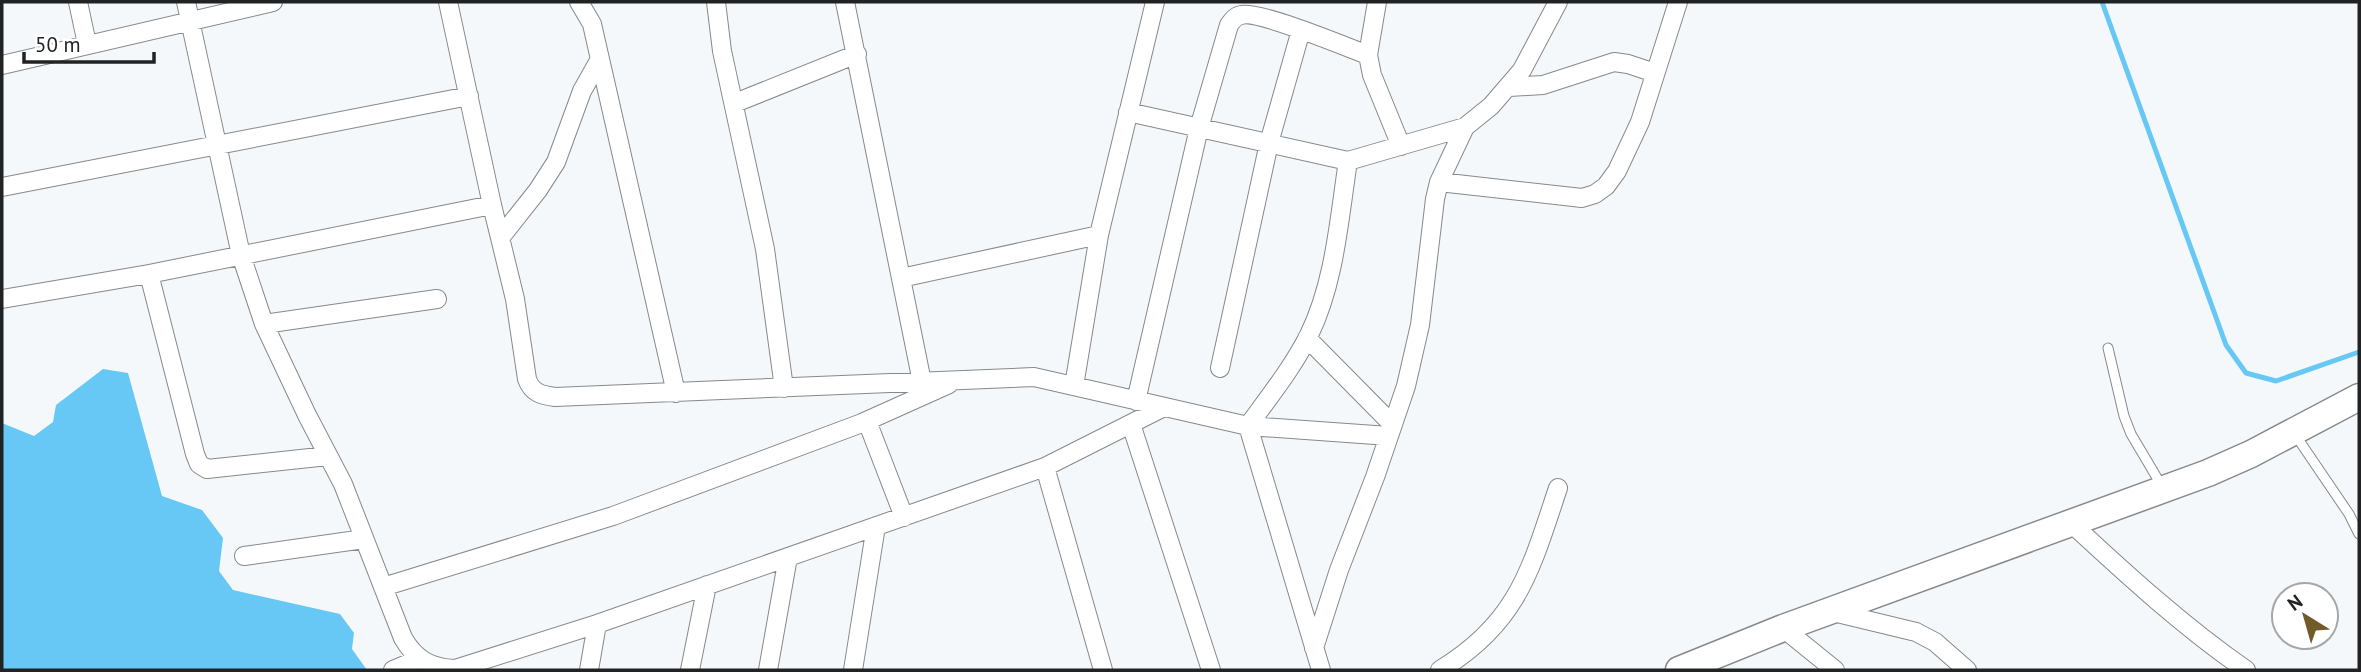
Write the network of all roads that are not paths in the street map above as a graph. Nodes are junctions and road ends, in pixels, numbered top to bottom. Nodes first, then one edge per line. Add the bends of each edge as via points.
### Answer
1 (78, 2) edge
2 (186, 2) edge
3 (273, 2) edge
4 (448, 2) edge
5 (579, 2) edge
6 (716, 2) edge
7 (845, 2) edge
8 (1155, 2) edge
9 (1377, 2) edge
10 (1558, 2) edge
11 (1678, 2) edge
12 (191, 20) junction
13 (1301, 30) junction
14 (87, 44) junction
15 (857, 54) junction
16 (1368, 55) junction
17 (600, 58) junction
18 (2, 65) edge
19 (1655, 73) junction
20 (1509, 87) junction
21 (469, 96) junction
22 (735, 103) junction
23 (1128, 112) junction
24 (1465, 127) junction
25 (1199, 128) junction
26 (1269, 144) junction
27 (218, 145) junction
28 (1401, 146) junction
29 (1348, 161) junction
30 (1439, 182) junction
31 (2, 187) edge
32 (492, 205) junction
33 (1099, 235) junction
34 (500, 238) junction
35 (241, 255) junction
36 (149, 274) junction
37 (901, 278) junction
38 (2, 299) edge
39 (437, 299) dead end
40 (264, 324) junction
41 (1307, 338) junction
42 (2108, 348) dead end
43 (1220, 368) dead end
44 (957, 380) junction
45 (922, 382) junction
46 (1074, 386) junction
47 (784, 388) junction
48 (676, 393) junction
49 (2359, 397) edge
50 (1136, 401) junction
51 (1164, 407) junction
52 (867, 421) junction
53 (1130, 424) junction
54 (1248, 426) junction
55 (1391, 431) junction
56 (2293, 432) junction
57 (328, 456) junction
58 (1045, 467) junction
59 (1558, 488) dead end
60 (2164, 489) junction
61 (904, 517) junction
62 (2071, 523) junction
63 (876, 526) junction
64 (2359, 534) edge
65 (364, 539) junction
66 (244, 556) dead end
67 (788, 557) junction
68 (707, 585) junction
69 (383, 587) junction
70 (1829, 611) junction
71 (597, 624) junction
72 (1783, 628) junction
73 (1314, 648) junction
74 (419, 659) junction
75 (393, 670) edge
76 (455, 670) edge
77 (589, 670) edge
78 (690, 670) edge
79 (768, 670) edge
80 (853, 670) edge
81 (1103, 670) edge
82 (1211, 670) edge
83 (1321, 670) edge
84 (1440, 670) edge
85 (1679, 670) edge
86 (1835, 670) edge
87 (1967, 670) edge
88 (2246, 670) edge

1 - 14 street
2 - 12 street
3 - 12 street
4 - 21 street
5 - 17 street via 593,24
6 - 22 street
7 - 15 street
8 - 23 street
9 - 16 street
10 - 20 street
11 - 19 street
12 - 14 street
12 - 27 street
13 - 16 street
13 - 25 street via 1251,15 1234,18
13 - 26 street
14 - 18 street
15 - 22 street
15 - 37 street
16 - 28 street
17 - 34 street via 582,91 556,162
17 - 48 street
19 - 20 street via 1614,62 1543,85
19 - 30 street via 1640,122 1617,171 1595,194 1582,198
20 - 24 street
21 - 27 street
21 - 32 street
22 - 47 street via 765,249
23 - 25 street
23 - 33 street
24 - 28 street
24 - 30 street
25 - 26 street
25 - 50 street
26 - 29 street
26 - 43 street
27 - 31 street
27 - 35 street
28 - 29 street
29 - 41 street via 1330,275
30 - 55 street via 1420,325
32 - 34 street
32 - 35 street
33 - 37 street
33 - 46 street
34 - 48 street via 530,387 555,397
35 - 36 street
35 - 40 street
36 - 38 street
36 - 57 street via 200,464 206,469
37 - 45 street
39 - 40 street
40 - 57 street
41 - 54 street
41 - 55 street
42 - 60 lane via 2131,434
44 - 45 street
44 - 46 street via 1034,377
44 - 52 street
45 - 47 street
46 - 50 street
47 - 48 street
49 - 56 street
50 - 51 street
51 - 53 street
51 - 54 street
52 - 61 street
52 - 69 street via 613,516
53 - 58 street
53 - 82 street
54 - 55 street
54 - 73 street
55 - 73 street
56 - 60 street
56 - 64 lane
57 - 65 street
58 - 61 street
58 - 81 street
59 - 84 street via 1531,569 1515,601 1495,626
60 - 62 street
61 - 63 street
62 - 70 street
62 - 88 street
63 - 67 street
63 - 80 street
65 - 66 street
65 - 69 street
67 - 68 street
67 - 79 street
68 - 71 street
68 - 78 street
69 - 74 street via 403,638
70 - 72 street
70 - 87 street via 1916,632 1936,642
71 - 76 street
71 - 77 street
72 - 85 street
72 - 86 street
73 - 83 street
74 - 75 street
74 - 76 street

